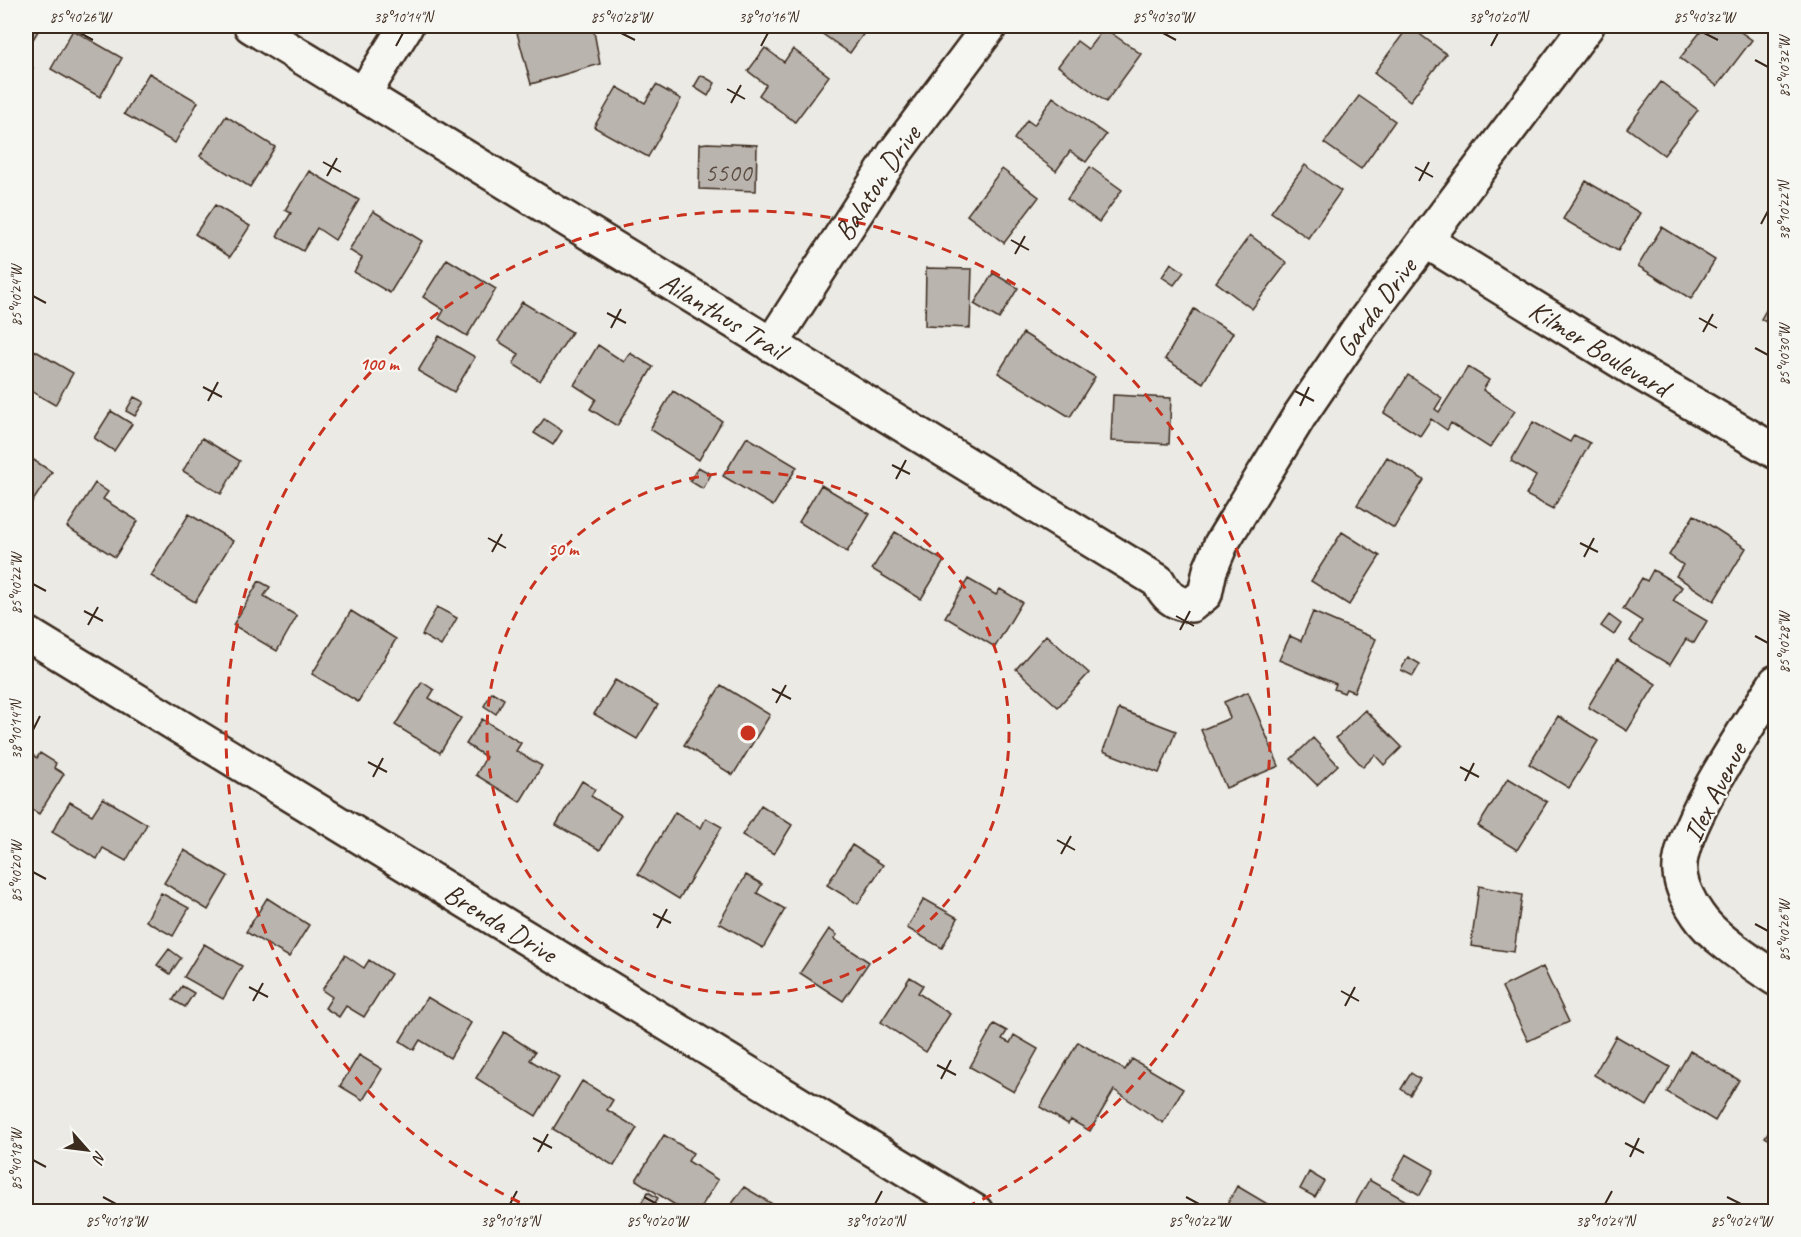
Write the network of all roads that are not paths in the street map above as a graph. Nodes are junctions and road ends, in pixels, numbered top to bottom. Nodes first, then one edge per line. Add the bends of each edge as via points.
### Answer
1 (250, 26) edge
2 (406, 26) edge
3 (990, 26) edge
4 (1587, 26) edge
5 (363, 95) junction
6 (1426, 241) junction
7 (771, 345) junction
8 (1776, 452) edge
9 (1191, 605) joint
10 (26, 633) edge
11 (1776, 682) edge
12 (1776, 979) edge
13 (976, 1212) edge

1 - 5 street, Ailanthus Trail
2 - 5 street
3 - 7 street, Balaton Drive via 894,154
4 - 6 street, Garda Drive
5 - 7 street, Ailanthus Trail
6 - 8 street, Kilmer Boulevard
6 - 9 street, Garda Drive via 1357,331 1300,415 1221,544 1205,594
7 - 9 street, Ailanthus Trail via 1158,581 1167,597 1180,605
10 - 13 street, Brenda Drive
11 - 12 street, Ilex Avenue via 1698,813 1681,856 1680,873 1698,916

